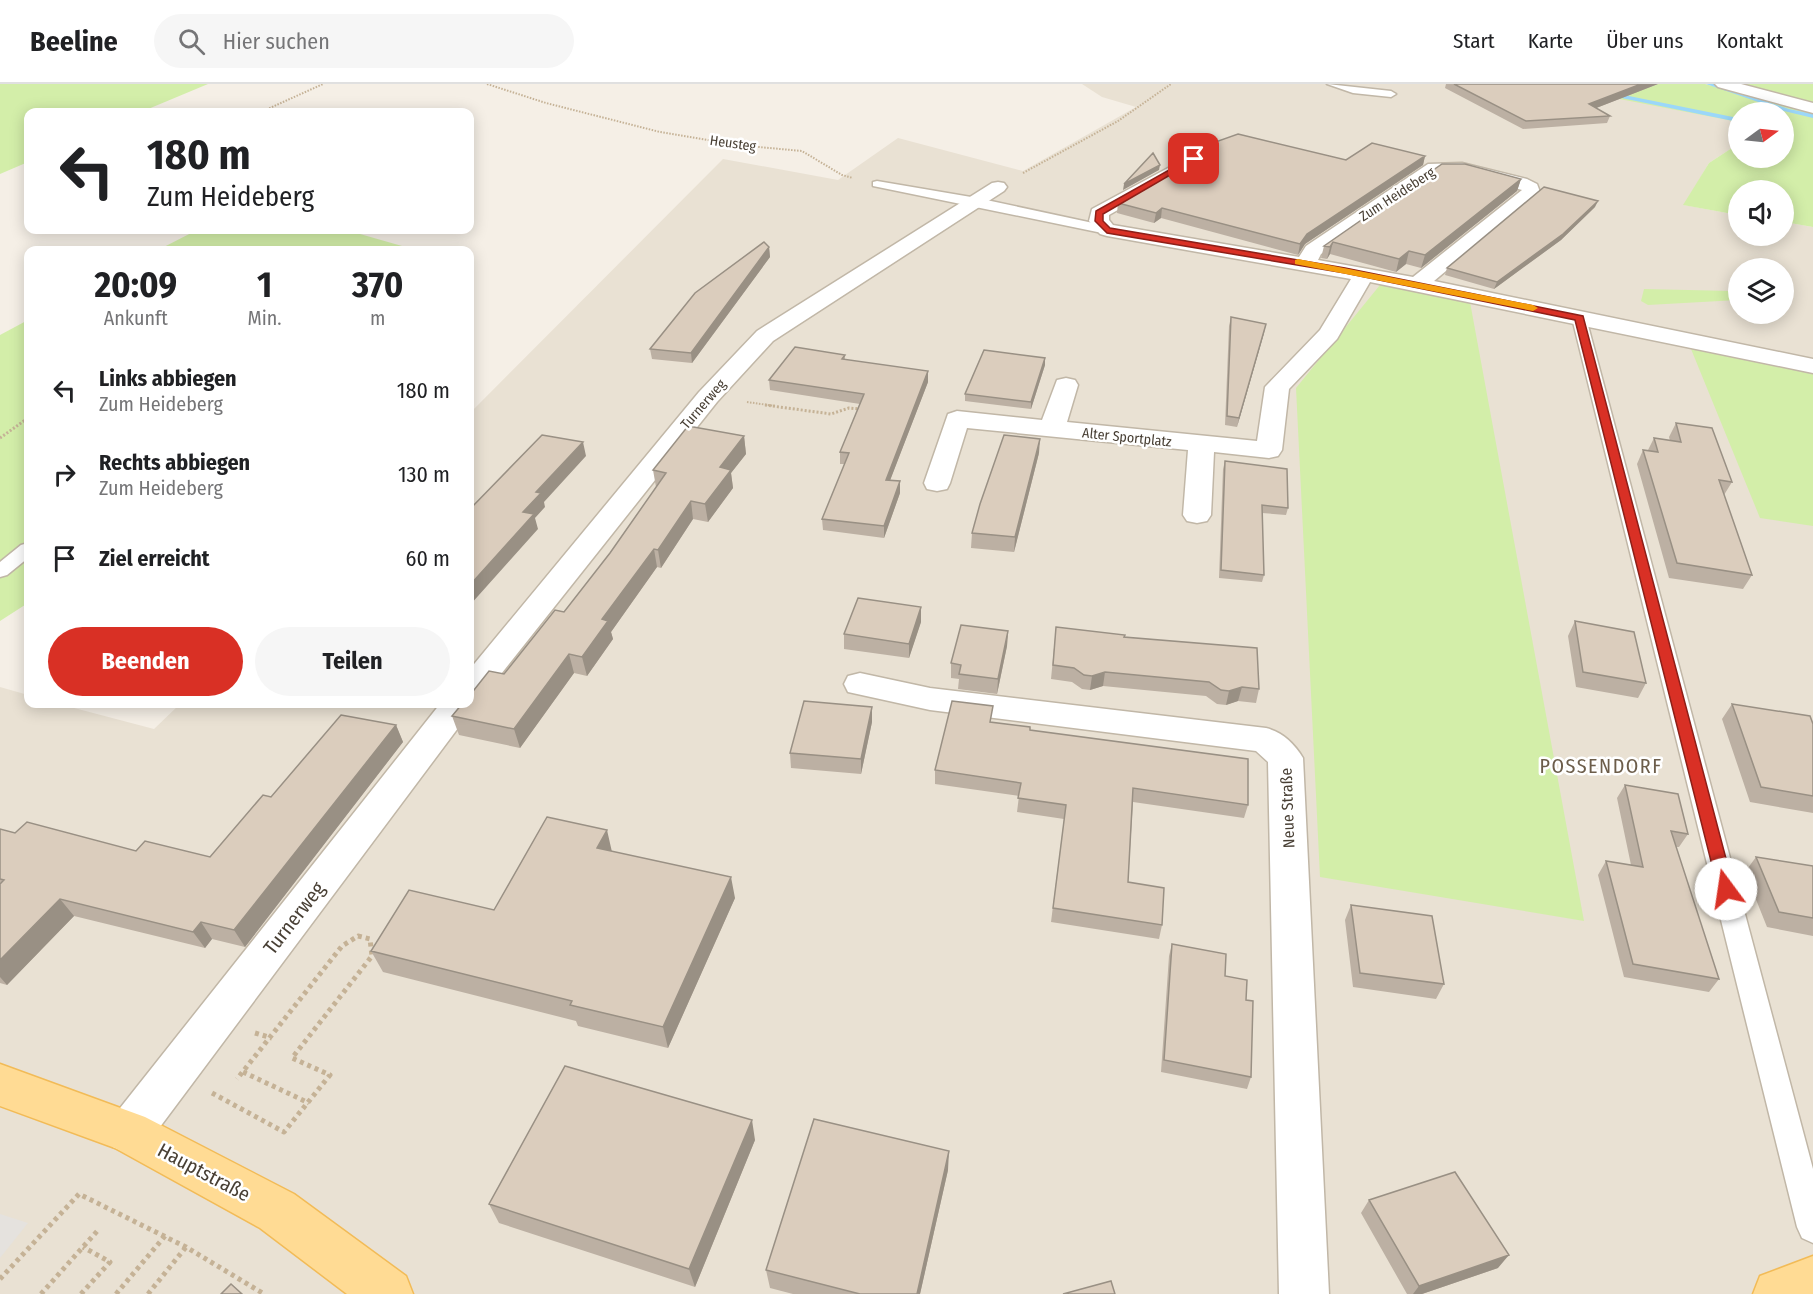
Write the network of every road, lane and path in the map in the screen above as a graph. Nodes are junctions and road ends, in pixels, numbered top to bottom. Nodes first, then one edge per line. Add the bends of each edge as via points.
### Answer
1 (323, 84) edge
2 (487, 84) edge
3 (1171, 84) edge
4 (1332, 84) edge
5 (1723, 84) edge
6 (1391, 94) dead end
7 (270, 108) edge
8 (1813, 108) edge
9 (1194, 159) edge
10 (877, 184) joint
11 (998, 187) joint
12 (976, 202) junction
13 (1107, 230) junction
14 (1306, 263) junction
15 (1364, 274) junction
16 (1417, 284) junction
17 (1580, 318) junction
18 (1813, 366) edge
19 (1066, 385) dead end
20 (708, 397) junction
21 (871, 410) edge
22 (24, 421) edge
23 (1052, 429) junction
24 (0, 438) edge
25 (1201, 444) junction
26 (938, 483) dead end
27 (1197, 515) dead end
28 (24, 552) edge
29 (0, 571) edge
30 (860, 684) dead end
31 (474, 685) edge
32 (455, 708) edge
33 (243, 1072) junction
34 (174, 1073) junction
35 (237, 1079) dead end
36 (0, 1085) edge
37 (309, 1103) junction
38 (129, 1132) junction
39 (1813, 1227) edge
40 (99, 1229) dead end
41 (165, 1236) junction
42 (186, 1246) junction
43 (83, 1247) junction
44 (0, 1279) edge
45 (1813, 1281) edge
46 (41, 1294) edge
47 (81, 1294) edge
48 (116, 1294) edge
49 (148, 1294) edge
50 (264, 1294) edge
51 (388, 1294) edge
52 (1304, 1294) edge
53 (1778, 1294) edge

1 - 7 path
2 - 10 path, Heusteg via 660,132 802,151 842,175
3 - 11 path via 1108,128
4 - 6 lane
5 - 8 street
9 - 13 street via 1099,213 1099,221
10 - 12 lane
11 - 12 street, Turnerweg
12 - 13 lane
12 - 20 street, Turnerweg via 765,336
13 - 14 street
14 - 15 street
14 - 16 street, Zum Heideberg via 1313,250 1434,168 1462,168 1531,188 1531,192
15 - 16 street
15 - 25 street, Alter Sportplatz via 1329,333 1277,387 1269,450
16 - 17 street
17 - 18 street
17 - 39 lane
19 - 23 street
20 - 21 path via 831,414 849,408
20 - 31 street, Turnerweg
22 - 24 path
23 - 25 street, Alter Sportplatz
23 - 26 street, Alter Sportplatz via 957,419
25 - 27 street
28 - 29 lane
30 - 52 street, Neue Straße via 930,699 1266,741 1285,758
32 - 34 street, Turnerweg
33 - 35 path
33 - 37 path
33 - 37 path via 342,946 358,936 370,939 372,956 292,1058 330,1075
34 - 37 path via 285,1132
34 - 38 street, Turnerweg
36 - 38 main road, Hauptstraße
38 - 51 main road, Hauptstraße via 278,1211
40 - 43 path
41 - 42 path
41 - 44 path via 79,1194
41 - 48 path
42 - 49 path
42 - 50 path
43 - 46 path
43 - 47 path via 110,1262
45 - 53 main road

